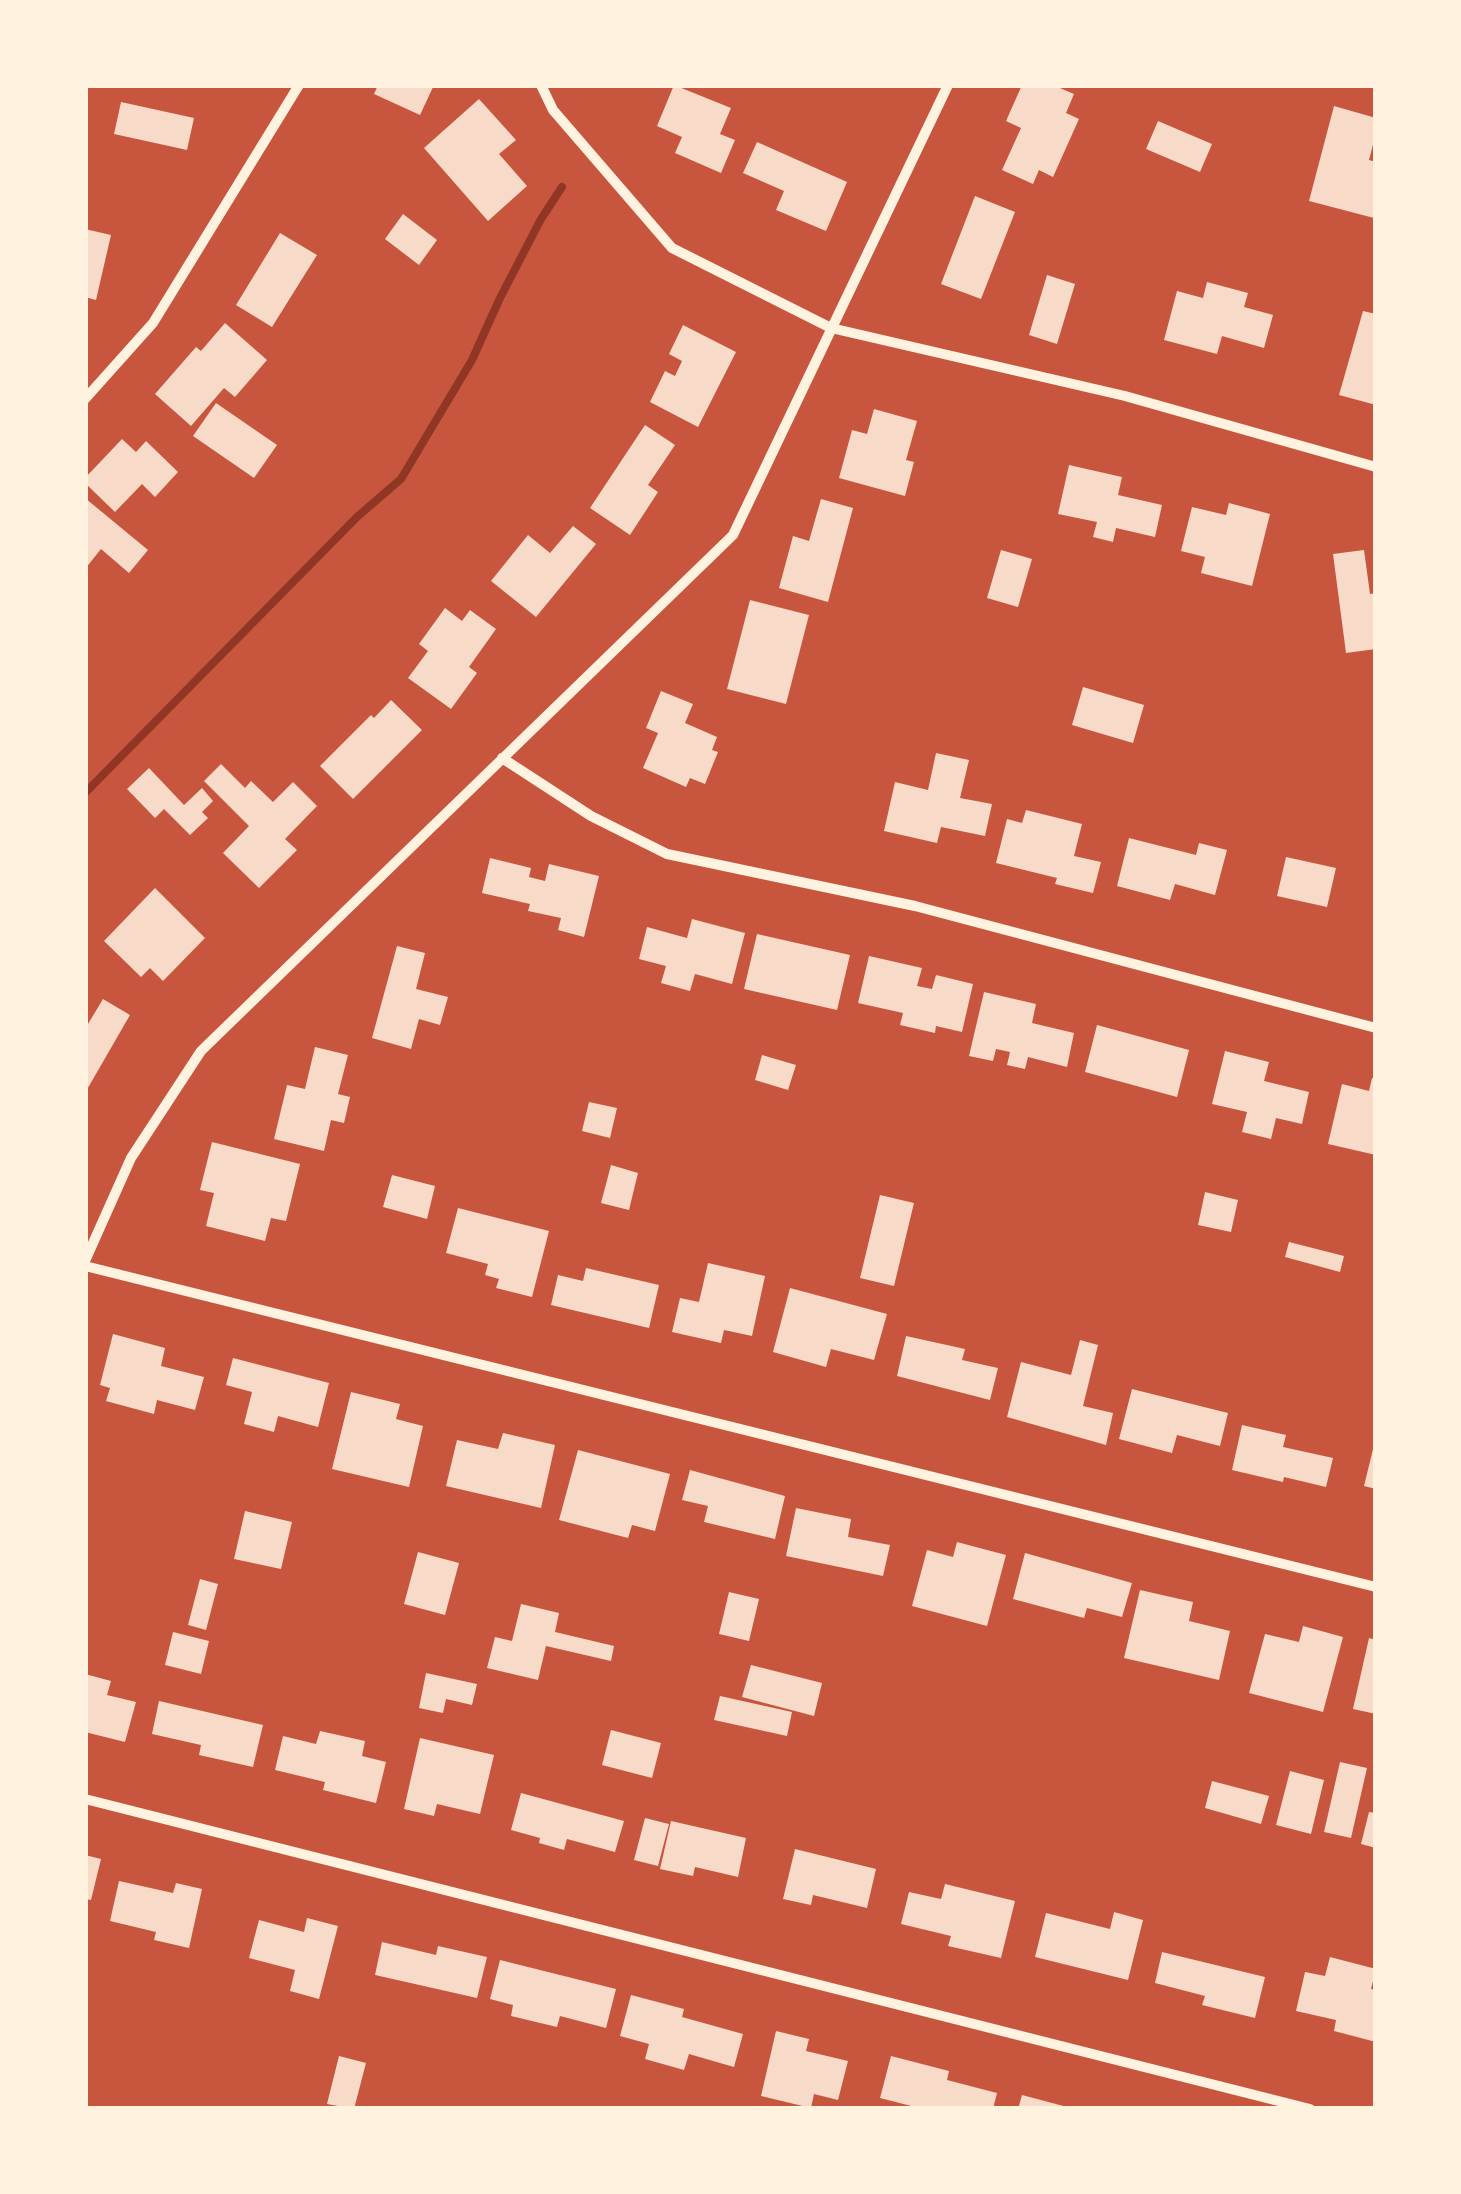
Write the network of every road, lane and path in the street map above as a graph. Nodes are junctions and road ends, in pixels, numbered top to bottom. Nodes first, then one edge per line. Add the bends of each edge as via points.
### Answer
1 (298, 85) edge
2 (541, 85) edge
3 (948, 85) edge
4 (831, 328) junction
5 (85, 398) edge
6 (1376, 467) edge
7 (502, 758) junction
8 (1376, 1028) edge
9 (85, 1264) edge
10 (1376, 1587) edge
11 (85, 1799) edge
12 (1310, 2109) edge

1 - 5 street via 152,323
2 - 4 street via 552,110 672,248
3 - 4 street
4 - 6 street via 1125,396
4 - 7 street via 733,534
7 - 8 street via 590,816 667,854 915,906
7 - 9 street via 202,1050 132,1158
9 - 10 street
11 - 12 street

